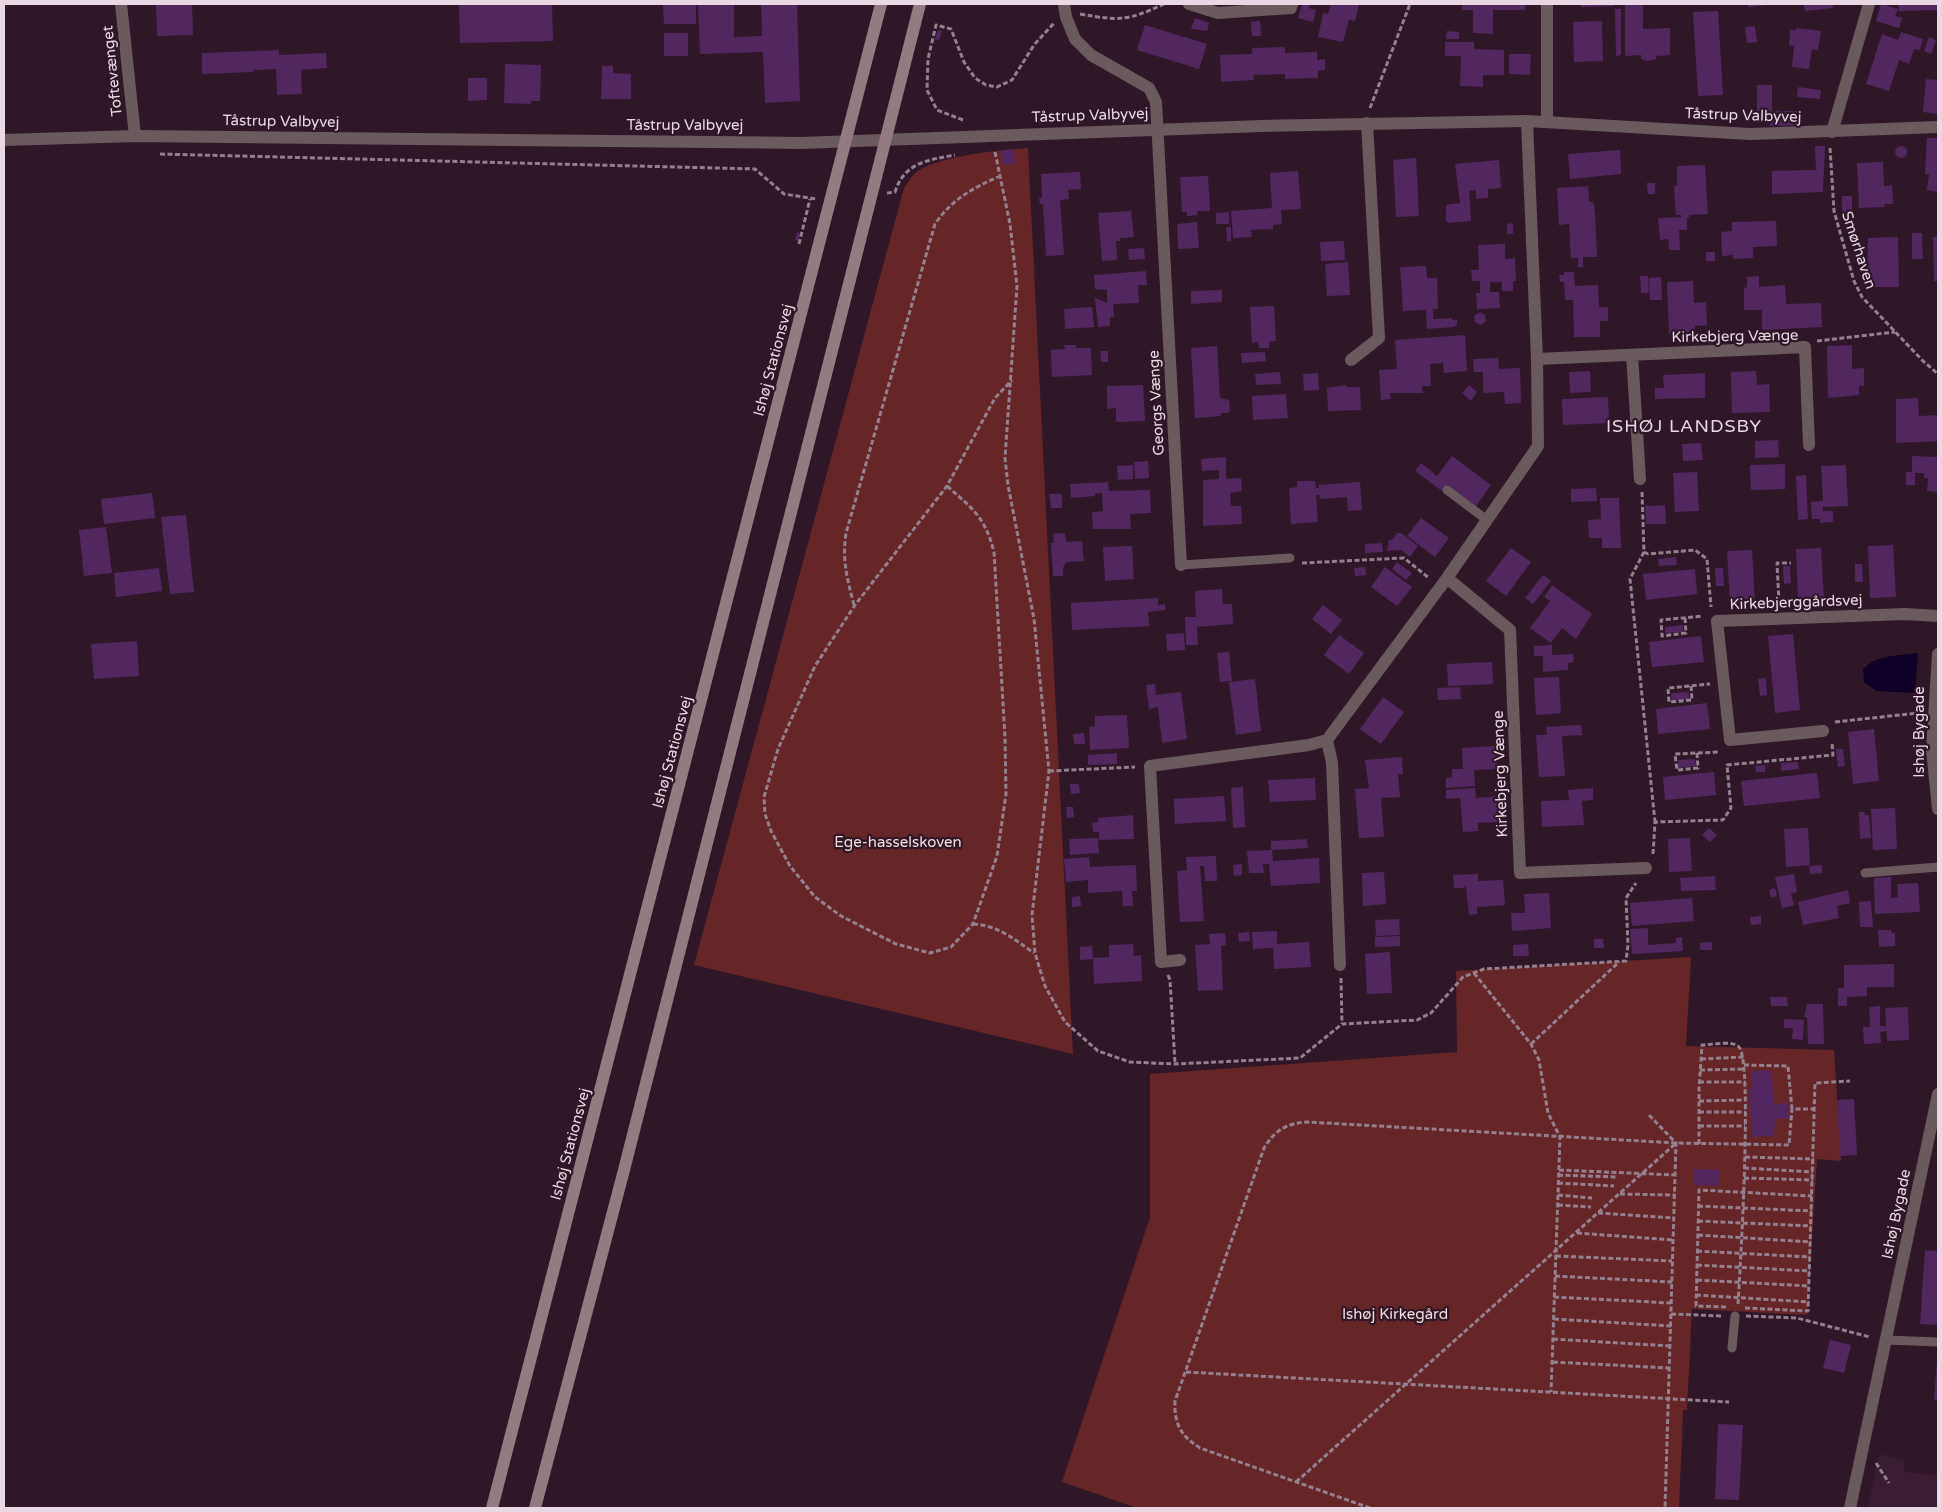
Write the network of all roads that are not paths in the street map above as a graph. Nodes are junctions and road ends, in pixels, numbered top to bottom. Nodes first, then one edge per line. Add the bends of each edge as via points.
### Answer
1 (120, 4) edge
2 (881, 4) edge
3 (920, 4) edge
4 (1064, 4) edge
5 (1189, 4) edge
6 (1292, 4) edge
7 (1547, 4) edge
8 (1869, 4) edge
9 (1527, 121) junction
10 (1546, 121) junction
11 (1367, 122) junction
12 (1938, 127) edge
13 (1158, 129) junction
14 (1832, 132) junction
15 (135, 136) junction
16 (884, 139) junction
17 (4, 140) edge
18 (846, 140) junction
19 (1632, 356) junction
20 (1537, 359) junction
21 (1351, 360) dead end
22 (1809, 445) dead end
23 (1640, 479) road end
24 (1447, 490) dead end
25 (1487, 520) junction
26 (1290, 558) road end
27 (1181, 565) joint
28 (1443, 582) junction
29 (1938, 616) edge
30 (1938, 654) edge
31 (1828, 730) road end
32 (1327, 740) junction
33 (1938, 809) edge
34 (1938, 867) edge
35 (1646, 868) road end
36 (1865, 872) dead end
37 (1180, 960) dead end
38 (1340, 965) road end
39 (1938, 1094) edge
40 (1736, 1312) road end
41 (1886, 1340) junction
42 (1938, 1342) edge
43 (1732, 1348) dead end
44 (492, 1508) edge
45 (535, 1508) edge
46 (1850, 1508) edge

1 - 15 street, Toftevænget
2 - 18 main road, Ishøj Stationsvej
3 - 16 main road
4 - 13 street, Georgs Vænge via 1076,39 1091,55 1149,88 1156,102
5 - 6 street via 1218,13 1291,8
7 - 10 street
8 - 14 street
9 - 10 street, Tåstrup Valbyvej
9 - 11 street, Tåstrup Valbyvej
9 - 20 street
10 - 14 street, Tåstrup Valbyvej via 1750,134
11 - 13 street, Tåstrup Valbyvej
11 - 21 street via 1379,338
12 - 14 street, Tåstrup Valbyvej
13 - 16 street, Tåstrup Valbyvej
13 - 27 street, Georgs Vænge
15 - 17 street, Tåstrup Valbyvej
15 - 18 street, Tåstrup Valbyvej via 659,142
16 - 18 street, Tåstrup Valbyvej
16 - 45 main road
18 - 44 main road, Ishøj Stationsvej
19 - 20 street, Kirkebjerg Vænge
19 - 22 street, Kirkebjerg Vænge via 1805,347
19 - 23 street
20 - 25 street via 1538,446
24 - 25 lane
25 - 28 street
26 - 27 lane, Georgs Vænge
28 - 32 street
28 - 35 street, Kirkebjerg Vænge via 1510,630 1520,873
29 - 31 street, Kirkebjerggårdsvej via 1714,617 1728,746
30 - 33 street, Ishøj Bygade via 1932,750
32 - 37 street via 1150,766 1161,962
32 - 38 street via 1332,763
34 - 36 lane
39 - 41 street, Ishøj Bygade
40 - 43 lane
41 - 42 lane
41 - 46 street, Ishøj Bygade

